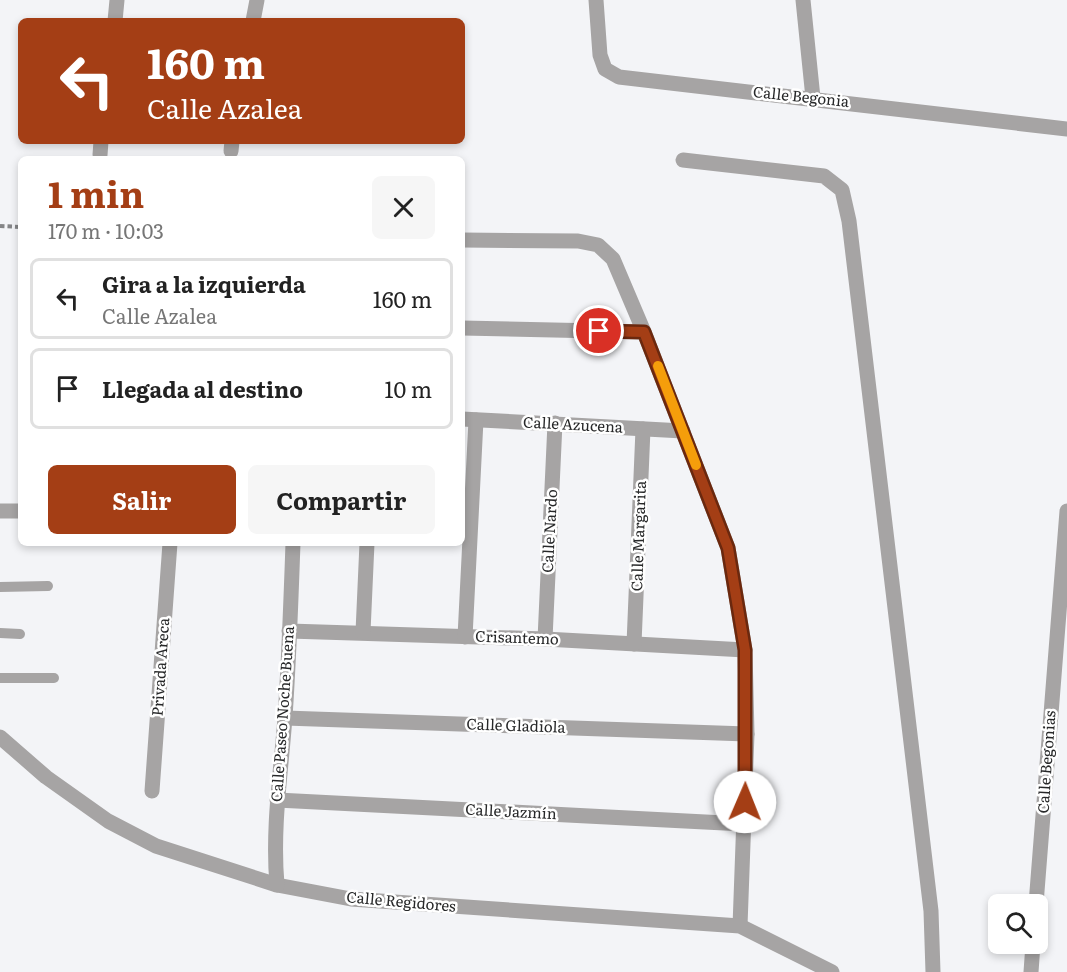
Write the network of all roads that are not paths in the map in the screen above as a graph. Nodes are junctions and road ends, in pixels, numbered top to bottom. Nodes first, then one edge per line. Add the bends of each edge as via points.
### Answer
1 (117, 0) edge
2 (257, 0) edge
3 (596, 0) edge
4 (803, 0) edge
5 (115, 18) edge
6 (254, 18) edge
7 (813, 98) junction
8 (1067, 129) edge
9 (683, 160) dead end
10 (465, 240) edge
11 (465, 328) edge
12 (644, 332) junction
13 (469, 420) edge
14 (555, 423) junction
15 (643, 429) junction
16 (683, 431) junction
17 (0, 510) edge
18 (18, 511) edge
19 (1067, 511) edge
20 (170, 546) edge
21 (293, 546) edge
22 (368, 546) edge
23 (48, 586) dead end
24 (0, 587) edge
25 (289, 631) junction
26 (363, 632) junction
27 (0, 633) edge
28 (20, 634) dead end
29 (465, 637) junction
30 (545, 639) junction
31 (634, 644) junction
32 (745, 650) junction
33 (0, 678) edge
34 (54, 678) dead end
35 (285, 717) junction
36 (747, 735) junction
37 (0, 737) edge
38 (152, 791) dead end
39 (277, 800) junction
40 (744, 824) junction
41 (278, 885) junction
42 (1037, 894) edge
43 (740, 926) junction
44 (1032, 954) edge
45 (832, 972) edge
46 (933, 972) edge
47 (1031, 972) edge

1 - 5 street
2 - 6 street
3 - 7 street, Calle Begonia via 600,55 605,69 619,77
4 - 7 street
7 - 8 street, Calle Begonia
9 - 46 street via 824,176 842,190 851,233 930,899
10 - 12 street via 578,241 598,245 613,259
11 - 12 street
12 - 16 street
13 - 14 street, Calle Azucena
13 - 29 street
14 - 15 street, Calle Azucena
14 - 30 street, Calle Nardo
15 - 16 street, Calle Azucena
15 - 31 street, Calle Margarita
16 - 32 street via 728,548
17 - 18 street
19 - 42 street, Calle Begonias
20 - 38 street, Privada Areca
21 - 25 street, Calle Paseo Noche Buena
22 - 26 street
23 - 24 lane
25 - 26 street, Crisantemo
25 - 35 street, Calle Paseo Noche Buena
26 - 29 street, Crisantemo
27 - 28 lane
29 - 30 street, Crisantemo
30 - 31 street, Crisantemo
31 - 32 street, Crisantemo
32 - 36 street
33 - 34 lane
35 - 36 street, Calle Gladiola
35 - 39 street, Calle Paseo Noche Buena
36 - 40 street
37 - 41 street, Calle Regidores via 46,777 108,821 156,846
39 - 40 street, Calle Jazmín
39 - 41 street, Calle Paseo Noche Buena
40 - 43 street
41 - 43 street, Calle Regidores via 351,899
43 - 45 street, Calle Regidores
44 - 47 street

